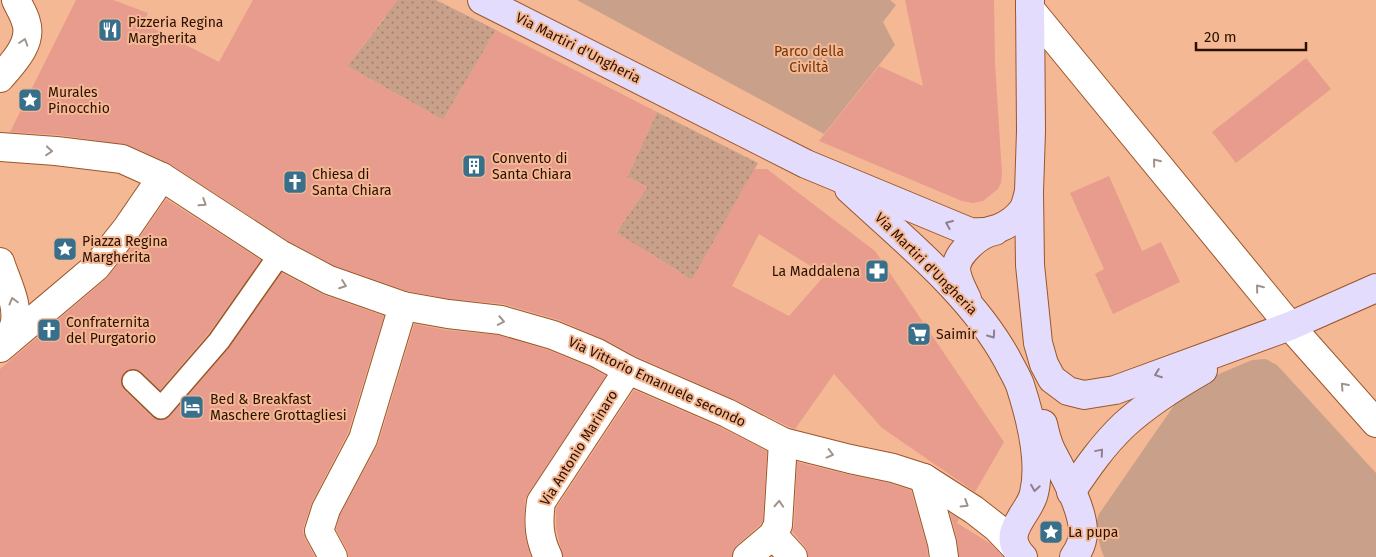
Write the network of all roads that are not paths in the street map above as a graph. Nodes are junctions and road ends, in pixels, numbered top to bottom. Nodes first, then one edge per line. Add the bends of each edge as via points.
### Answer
1 (16, 0) edge
2 (482, 0) edge
3 (1030, 5) edge
4 (0, 78) edge
5 (0, 147) edge
6 (835, 176) junction
7 (162, 177) junction
8 (1029, 192) junction
9 (992, 231) junction
10 (280, 254) junction
11 (0, 262) edge
12 (1030, 265) junction
13 (1376, 288) edge
14 (403, 306) junction
15 (974, 311) junction
16 (1290, 326) junction
17 (1253, 339) junction
18 (1038, 343) junction
19 (4, 344) edge
20 (628, 370) junction
21 (133, 381) dead end
22 (1376, 423) edge
23 (783, 442) junction
24 (924, 478) junction
25 (1071, 492) junction
26 (773, 535) junction
27 (1020, 552) edge
28 (333, 557) edge
29 (548, 557) edge
30 (747, 557) edge
31 (793, 557) edge
32 (944, 557) edge
33 (1074, 557) edge

4 -> 1 street via 19,55 27,38 27,24
2 - 6 street, Via Martiri d'Ungheria
3 - 8 street
16 -> 3 street
5 -> 7 street, Via Vittorio Emanuele secondo via 122,159
9 -> 6 street, Via Martiri d'Ungheria via 970,232
6 - 15 street, Via Martiri d'Ungheria via 933,267
7 -> 10 street, Via Vittorio Emanuele secondo
7 - 19 street via 96,267
8 - 9 street via 1023,210
8 - 12 street
9 - 12 street via 1010,234 1021,243
9 - 15 street via 962,252 956,268 959,283
10 -> 14 street, Via Vittorio Emanuele secondo via 329,280
10 - 21 lane via 219,341 161,408
19 -> 11 street via 14,325 16,312
12 - 18 street
13 - 16 street
14 -> 20 street, Via Vittorio Emanuele secondo via 500,320 553,335
14 - 28 street via 363,439 326,509 319,531
15 -> 27 street, Via Martiri d'Ungheria via 994,337 1019,383 1036,454 1032,502 1014,533
16 - 17 street
22 -> 16 street
17 -> 18 street via 1115,390 1084,395 1068,391 1052,379
25 -> 17 street via 1088,466 1130,420 1181,383
18 - 25 street via 1042,423
20 - 23 street, Via Vittorio Emanuele secondo via 727,413
20 - 29 street, Via Antonio Marinaro via 542,502 540,530
23 -> 24 street, Via Vittorio Emanuele secondo
26 -> 23 street via 778,525
24 -> 27 street, Via Vittorio Emanuele secondo via 974,510
24 - 32 street
25 - 33 street via 1079,509 1083,532
26 - 30 street
26 - 31 street

